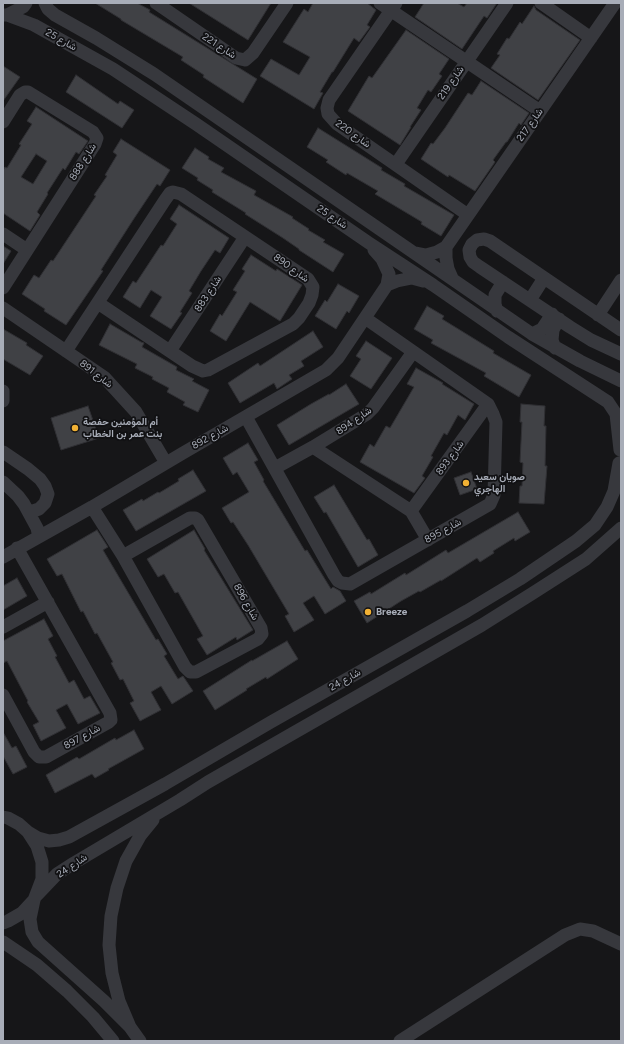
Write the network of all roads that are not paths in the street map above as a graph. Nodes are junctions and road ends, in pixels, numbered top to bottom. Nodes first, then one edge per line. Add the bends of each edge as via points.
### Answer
1 (26, 3) edge
2 (45, 3) edge
3 (156, 3) edge
4 (287, 3) edge
5 (380, 3) edge
6 (507, 3) edge
7 (541, 3) edge
8 (615, 3) edge
9 (393, 7) edge
10 (172, 8) edge
11 (5, 15) edge
12 (591, 38) junction
13 (466, 62) junction
14 (170, 107) junction
15 (540, 111) junction
16 (3, 122) edge
17 (257, 145) junction
18 (396, 164) junction
19 (468, 215) junction
20 (3, 234) edge
21 (245, 237) junction
22 (365, 241) junction
23 (446, 247) junction
24 (27, 250) junction
25 (416, 253) junction
26 (452, 278) junction
27 (544, 278) junction
28 (500, 280) junction
29 (621, 280) edge
30 (386, 285) junction
31 (433, 285) junction
32 (3, 288) edge
33 (476, 295) junction
34 (616, 298) edge
35 (530, 300) junction
36 (98, 303) junction
37 (3, 308) edge
38 (497, 311) junction
39 (598, 315) junction
40 (555, 317) junction
41 (366, 318) junction
42 (621, 330) edge
43 (532, 334) junction
44 (554, 348) junction
45 (66, 351) junction
46 (170, 351) junction
47 (413, 352) junction
48 (621, 354) edge
49 (621, 381) edge
50 (3, 391) edge
51 (3, 401) edge
52 (488, 404) junction
53 (246, 417) junction
54 (314, 447) junction
55 (4, 454) edge
56 (620, 458) edge
57 (166, 463) junction
58 (275, 468) junction
59 (3, 482) edge
60 (43, 507) junction
61 (92, 507) junction
62 (30, 512) junction
63 (411, 512) junction
64 (52, 528) junction
65 (621, 528) edge
66 (39, 537) junction
67 (428, 540) junction
68 (17, 548) junction
69 (123, 556) junction
70 (3, 557) edge
71 (48, 602) junction
72 (3, 627) edge
73 (3, 695) edge
74 (158, 813) junction
75 (5, 816) edge
76 (28, 832) junction
77 (35, 897) junction
78 (3, 923) edge
79 (3, 942) edge
80 (621, 944) edge
81 (130, 1027) junction
82 (112, 1041) edge
83 (140, 1041) edge
84 (400, 1041) edge

1 - 11 street
2 - 17 street, شارع 25 via 55,15 154,74
3 - 10 street, شارع 221
4 - 10 street, شارع 221 via 253,53 245,60 236,58
5 - 9 street
6 - 13 street, شارع 219
7 - 12 street
8 - 12 street, شارع 217
9 - 13 street
9 - 18 street, شارع 220 via 329,100 327,108 331,118
11 - 14 street, شارع 25 via 34,25 113,69
12 - 15 street, شارع 217
13 - 15 street
13 - 18 street, شارع 219
14 - 17 street via 183,109 248,154 256,151
14 - 22 street, شارع 25
15 - 19 street, شارع 217
16 - 24 street, شارع 888 via 20,95 28,92 93,132 97,138
17 - 25 street, شارع 25
18 - 19 street, شارع 220
19 - 23 street, شارع 217
20 - 24 street
21 - 36 street, شارع 890 via 181,194 170,193
21 - 46 street, شارع 883
21 - 46 street, شارع 890 via 308,279 313,287 309,302 293,324 208,370 199,370
22 - 25 street via 366,233 370,230 376,231 404,249
22 - 30 street via 382,259 389,274
22 - 31 street, شارع 25
23 - 25 street via 426,255
23 - 26 street via 448,269
24 - 32 street, شارع 888
25 - 26 street, شارع 25
26 - 33 street, شارع 25
27 - 28 street via 490,241 477,240 469,250 470,257 473,262
27 - 35 street
27 - 39 street
28 - 33 street via 487,293
28 - 35 street
28 - 38 street via 495,295
29 - 34 street
30 - 31 street via 412,278
30 - 41 street, شارع 892
31 - 56 street, شارع 25 via 608,402 616,414
33 - 38 street, شارع 25
34 - 39 street
35 - 40 street
36 - 45 street, شارع 890
36 - 46 street, شارع 890
37 - 45 street, شارع 891
38 - 43 street, شارع 25
39 - 42 street
40 - 43 street
40 - 44 street via 552,340
40 - 48 street
41 - 47 street
41 - 53 street, شارع 892 via 338,358 326,370
43 - 44 street, شارع 25
44 - 49 street, شارع 25
45 - 57 street, شارع 891 via 104,377 120,393 136,412
47 - 52 street
47 - 54 street, شارع 894 via 367,414
50 - 51 street
52 - 63 street, شارع 893
52 - 67 street, شارع 895 via 496,422 493,500 486,507
53 - 57 street, شارع 892
53 - 58 street, شارع 895
54 - 58 street, شارع 894
54 - 63 street
55 - 60 street via 40,479 48,494
56 - 76 street, شارع 24 via 614,491 607,508 595,524 576,541 520,579 166,784 69,837 49,841
57 - 61 street, شارع 892
58 - 67 street, شارع 895 via 334,575 342,584 350,584
59 - 62 street
60 - 62 street
60 - 64 street via 45,519
61 - 64 street, شارع 892
61 - 69 street, شارع 896
62 - 66 street
63 - 67 street
64 - 66 street, شارع 892
65 - 74 street, شارع 24 via 586,559 482,625
66 - 68 street, شارع 892
68 - 70 street, شارع 892
68 - 71 street, شارع 897
69 - 69 street, شارع 896 via 190,672 196,672 258,639 262,634 261,628 198,520 190,518
71 - 72 street
71 - 73 street, شارع 897 via 110,713 111,720 46,757 39,757
74 - 77 street, شارع 24 via 57,874
74 - 81 street via 140,836 126,861 111,916 109,944 112,973 119,1001
75 - 76 street
76 - 77 street via 37,846 42,862 42,879
77 - 78 street, شارع 24 via 22,913
77 - 81 street via 30,919 32,932 38,942
79 - 82 street via 37,965 67,991
80 - 84 street via 593,931 580,929 565,935
81 - 83 street

